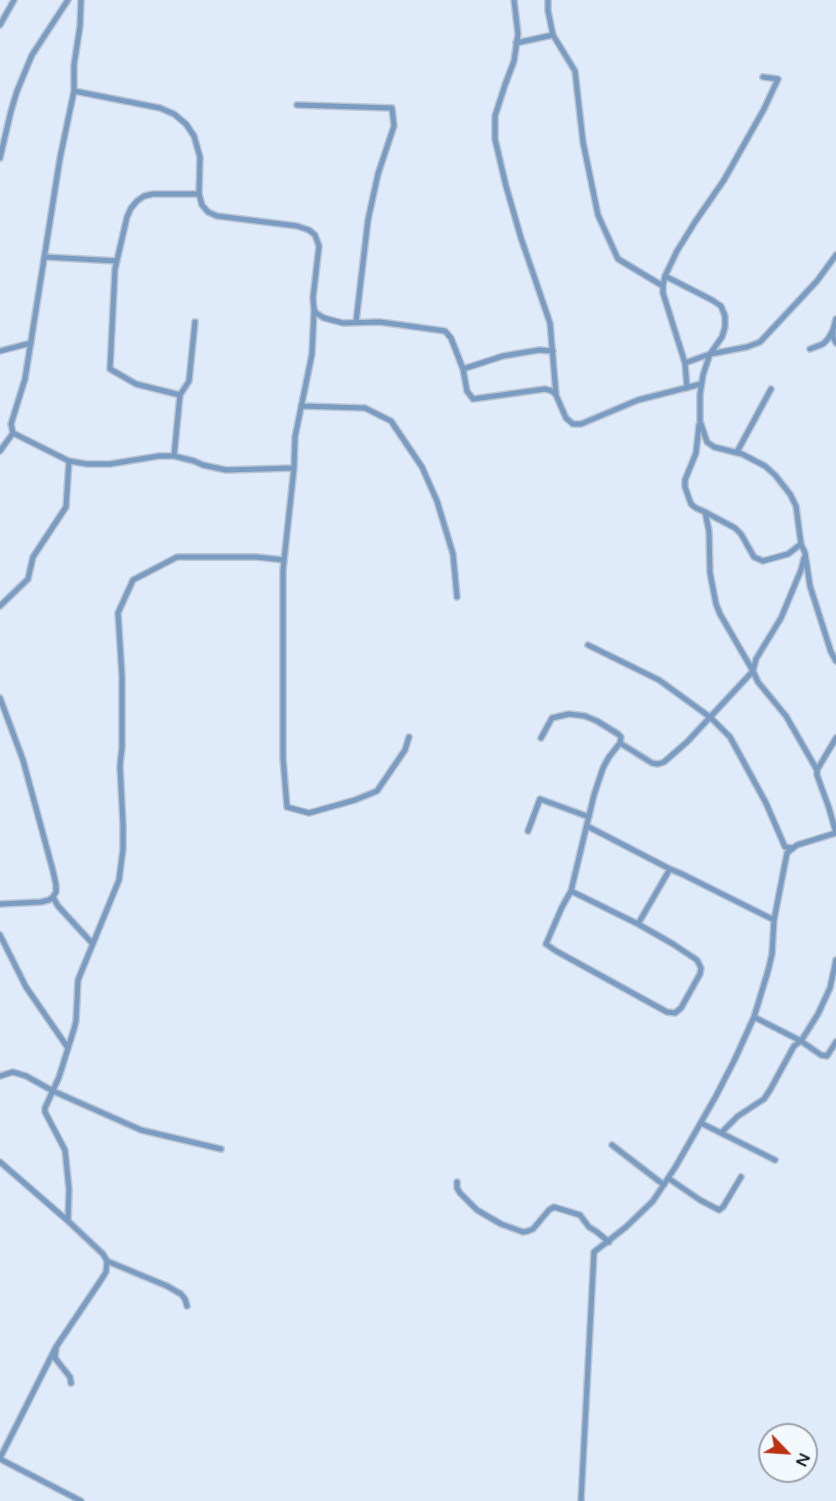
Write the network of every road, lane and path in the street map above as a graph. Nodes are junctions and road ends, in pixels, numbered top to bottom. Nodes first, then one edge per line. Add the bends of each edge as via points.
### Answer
1 (14, 0) edge
2 (68, 0) edge
3 (81, 0) edge
4 (514, 0) edge
5 (548, 0) edge
6 (0, 26) edge
7 (553, 35) junction
8 (516, 43) junction
9 (763, 77) dead end
10 (74, 91) junction
11 (297, 105) dead end
12 (0, 158) edge
13 (199, 194) junction
14 (836, 255) edge
15 (45, 257) junction
16 (117, 261) junction
17 (665, 276) junction
18 (663, 286) junction
19 (314, 309) junction
20 (836, 319) edge
21 (195, 322) dead end
22 (356, 322) junction
23 (833, 330) junction
24 (31, 343) junction
25 (836, 343) edge
26 (810, 349) dead end
27 (0, 351) edge
28 (553, 351) junction
29 (710, 354) junction
30 (685, 363) junction
31 (463, 369) junction
32 (701, 384) junction
33 (687, 388) junction
34 (771, 389) dead end
35 (180, 395) junction
36 (556, 395) junction
37 (301, 406) junction
38 (700, 421) junction
39 (13, 434) junction
40 (0, 451) edge
41 (737, 452) junction
42 (174, 456) junction
43 (69, 461) junction
44 (294, 468) junction
45 (705, 512) junction
46 (801, 544) junction
47 (805, 553) junction
48 (285, 560) junction
49 (457, 597) dead end
50 (0, 606) edge
51 (588, 645) dead end
52 (836, 661) edge
53 (753, 671) junction
54 (0, 698) edge
55 (710, 717) junction
56 (409, 737) dead end
57 (541, 738) dead end
58 (836, 738) edge
59 (620, 743) junction
60 (817, 770) junction
61 (589, 817) junction
62 (587, 826) junction
63 (528, 831) dead end
64 (836, 833) edge
65 (793, 848) junction
66 (670, 869) junction
67 (571, 891) junction
68 (53, 897) junction
69 (0, 904) edge
70 (774, 920) junction
71 (638, 924) junction
72 (0, 935) edge
73 (92, 943) junction
74 (836, 960) edge
75 (830, 988) junction
76 (836, 992) edge
77 (754, 1017) junction
78 (801, 1041) junction
79 (836, 1042) edge
80 (68, 1048) junction
81 (0, 1076) edge
82 (53, 1091) junction
83 (701, 1123) junction
84 (721, 1134) junction
85 (612, 1145) dead end
86 (221, 1149) dead end
87 (775, 1160) dead end
88 (0, 1161) edge
89 (741, 1177) dead end
90 (668, 1179) junction
91 (457, 1182) dead end
92 (664, 1185) junction
93 (68, 1221) junction
94 (609, 1242) junction
95 (107, 1261) junction
96 (186, 1306) dead end
97 (56, 1347) junction
98 (71, 1383) dead end
99 (0, 1459) edge
100 (81, 1501) edge
101 (581, 1501) edge

1 - 6 street
2 - 12 street via 32,55 17,91
3 - 10 street
4 - 8 street
5 - 7 street
7 - 8 street
7 - 18 street via 574,70 598,215 618,259
8 - 28 street via 514,61 495,116 495,139 521,238 550,323
9 - 17 street via 778,79 729,172
10 - 13 street via 174,114 186,124 198,147
10 - 15 street
11 - 22 street via 393,108 394,126 368,220
13 - 16 street via 153,194 137,201 127,217
13 - 19 street via 202,205 217,216 297,226 315,235 319,246
14 - 29 street via 760,342
15 - 16 street
15 - 24 street
16 - 35 street via 110,369 136,384
17 - 18 street
17 - 29 street via 721,306 725,327
18 - 30 street
19 - 22 street via 324,318
19 - 37 street via 312,354
20 - 23 street
21 - 35 street via 189,381
22 - 31 street via 445,331
23 - 25 street
23 - 26 street via 823,344
24 - 27 street
24 - 39 street via 11,424
28 - 31 street via 503,356
28 - 36 street
29 - 30 street
29 - 32 street
30 - 33 street
31 - 36 street via 467,392 473,399 545,389
32 - 33 street
32 - 38 street
33 - 36 street via 638,400 581,424 566,418
34 - 41 street
35 - 42 street
37 - 44 street
37 - 49 street via 365,408 391,421 422,467 437,501 453,554
38 - 41 street via 707,442
38 - 45 street via 696,453 685,487 691,504
39 - 40 street
39 - 43 street
41 - 46 street via 765,466 783,483 796,506
42 - 43 street via 110,464
42 - 44 street via 226,470
43 - 50 street via 66,507 33,557 28,579
44 - 48 street
45 - 46 street via 735,528 754,557 763,561 788,554
45 - 53 street via 716,604
46 - 47 street
47 - 52 street via 810,586
47 - 53 street via 782,618 756,659
48 - 56 street via 283,758 287,807 309,813 377,791 405,750
48 - 73 street via 177,557 133,580 118,613 123,849 119,880
51 - 55 street via 659,680
53 - 55 street
53 - 60 street via 786,716
54 - 68 street via 23,760 53,871
55 - 59 street via 687,742 658,764
55 - 65 street via 730,737 785,847
57 - 59 street via 552,718 569,714 585,716 612,729 621,737
58 - 60 street
59 - 61 street via 603,768
60 - 64 street
61 - 62 street
61 - 63 street via 540,799
62 - 66 street
62 - 67 street
64 - 65 street
65 - 70 street via 787,853
66 - 70 street
66 - 71 street
67 - 71 street
67 - 71 street via 546,944 675,1013 697,982 700,964
68 - 69 street via 42,902
68 - 73 street
70 - 77 street via 772,954
72 - 80 street via 26,987
73 - 80 street via 78,980 76,1021
74 - 75 street
75 - 76 street
75 - 78 street
77 - 78 street
77 - 83 street
78 - 79 street via 823,1056 829,1054
78 - 84 street via 794,1046 764,1099 738,1116
80 - 82 street
81 - 82 street via 13,1072
82 - 86 street via 141,1130
82 - 93 street via 45,1112 65,1150
83 - 84 street
83 - 90 street
84 - 87 street
85 - 92 street
88 - 93 street
89 - 90 street via 719,1210
90 - 92 street
91 - 94 street via 460,1193 477,1210 501,1224 528,1231 554,1207 580,1215
92 - 94 street via 649,1206
93 - 95 street
94 - 101 street via 594,1252
95 - 96 street via 167,1286 181,1294
95 - 97 street via 106,1272
97 - 98 street via 55,1358
97 - 99 street
99 - 100 street

